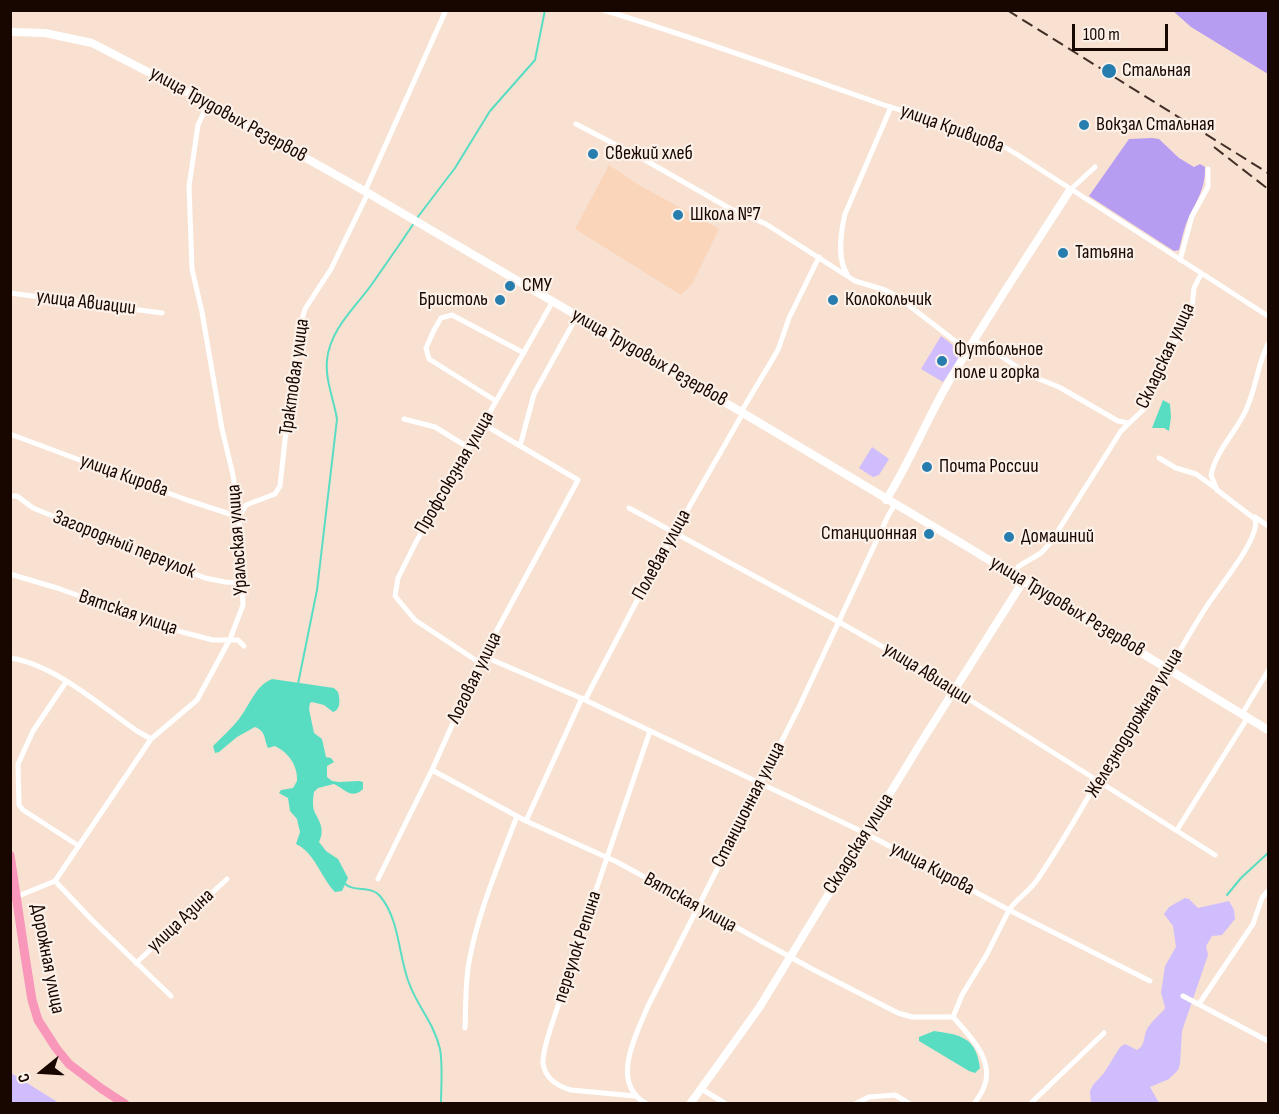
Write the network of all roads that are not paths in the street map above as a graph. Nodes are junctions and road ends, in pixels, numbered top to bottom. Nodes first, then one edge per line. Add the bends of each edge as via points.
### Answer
1 (446, 10) edge
2 (603, 10) edge
3 (10, 32) edge
4 (208, 103) junction
5 (891, 107) junction
6 (576, 124) dead end
7 (1095, 167) dead end
8 (1208, 169) dead end
9 (1070, 190) junction
10 (367, 192) junction
11 (819, 257) junction
12 (1180, 260) junction
13 (1202, 274) junction
14 (850, 278) junction
15 (10, 293) edge
16 (553, 301) junction
17 (162, 312) dead end
18 (577, 316) junction
19 (1269, 316) edge
20 (975, 341) junction
21 (1269, 344) edge
22 (968, 351) junction
23 (524, 353) junction
24 (496, 401) junction
25 (742, 412) junction
26 (404, 419) dead end
27 (1129, 423) junction
28 (483, 424) junction
29 (10, 434) edge
30 (520, 446) junction
31 (469, 448) junction
32 (1159, 458) dead end
33 (1217, 490) junction
34 (10, 496) edge
35 (886, 500) junction
36 (895, 504) junction
37 (629, 508) dead end
38 (1251, 514) junction
39 (239, 517) junction
40 (1269, 526) edge
41 (674, 533) junction
42 (10, 574) edge
43 (1013, 574) junction
44 (1024, 580) junction
45 (242, 584) junction
46 (839, 622) junction
47 (230, 639) junction
48 (244, 646) dead end
49 (483, 656) junction
50 (10, 658) edge
51 (480, 663) junction
52 (1168, 669) junction
53 (1269, 670) edge
54 (66, 682) junction
55 (955, 691) junction
56 (583, 699) junction
57 (1245, 715) junction
58 (1269, 730) edge
59 (650, 731) junction
60 (151, 739) junction
61 (432, 770) junction
62 (1099, 780) junction
63 (760, 783) junction
64 (19, 805) junction
65 (10, 806) edge
66 (517, 816) junction
67 (526, 821) junction
68 (1177, 830) junction
69 (865, 833) junction
70 (79, 846) junction
71 (10, 855) edge
72 (1215, 855) dead end
73 (608, 858) junction
74 (227, 879) dead end
75 (378, 879) dead end
76 (55, 880) junction
77 (1269, 891) edge
78 (16, 897) junction
79 (698, 907) junction
80 (1009, 910) junction
81 (789, 957) junction
82 (136, 963) junction
83 (1150, 981) dead end
84 (171, 996) dead end
85 (1183, 996) dead end
86 (1199, 1004) junction
87 (953, 1017) junction
88 (465, 1028) dead end
89 (1104, 1033) dead end
90 (1269, 1041) edge
91 (700, 1088) junction
92 (635, 1096) junction
93 (125, 1104) edge
94 (648, 1104) edge
95 (690, 1104) edge
96 (726, 1104) edge
97 (855, 1104) edge
98 (910, 1104) edge
99 (974, 1104) edge
100 (1030, 1104) edge

1 - 10 street, Трактовая улица
2 - 5 street, улица Кривцова
3 - 4 main road, улица Трудовых Резервов via 45,33 92,43
4 - 10 main road, улица Трудовых Резервов
4 - 39 street, Уральская улица via 198,125 189,186 192,269
5 - 9 street, улица Кривцова via 1009,149
5 - 14 street via 842,224 842,264
6 - 11 street via 721,204 766,224
7 - 9 street
8 - 12 street via 1208,187 1192,216
9 - 12 street, улица Кривцова
9 - 20 main road
10 - 16 main road, улица Трудовых Резервов
10 - 39 street, Трактовая улица via 331,269 305,309 296,340 294,393 280,486 275,494 246,505
11 - 14 street
11 - 25 street, Полевая улица via 778,350
12 - 13 street, улица Кривцова
13 - 19 street, улица Кривцова
13 - 27 street, Складская улица via 1194,288 1192,307 1155,379 1146,407
14 - 22 street via 898,297
15 - 17 street, улица Авиации
16 - 18 main road, улица Трудовых Резервов
16 - 23 street, Профсоюзная улица
18 - 25 main road, улица Трудовых Резервов
18 - 30 street via 534,394
20 - 22 main road
20 - 27 street via 1029,375 1059,387 1118,422
21 - 33 street via 1246,411 1212,470
22 - 35 main road
23 - 24 street, Профсоюзная улица
23 - 24 street via 452,315 441,318 427,344 429,358
24 - 28 street, Профсоюзная улица
25 - 35 main road, улица Трудовых Резервов
25 - 41 street, Полевая улица
26 - 31 street via 435,427
27 - 43 street, Складская улица via 1051,542
28 - 30 street
28 - 31 street, Профсоюзная улица
29 - 39 street, улица Кирова
30 - 49 street, Логовая улица via 578,480
31 - 51 street, Профсоюзная улица via 416,542 398,578 395,596 415,620
32 - 33 street via 1196,474
33 - 38 street
34 - 45 street, Загородный переулок via 205,578
35 - 36 main road, улица Трудовых Резервов
36 - 43 main road, улица Трудовых Резервов
36 - 46 street, Станционная улица
37 - 41 street, улица Авиации
38 - 40 street
38 - 52 street, Железнодорожная улица via 1257,526 1253,534
39 - 45 street, Уральская улица
41 - 46 street, улица Авиации
41 - 56 street, Полевая улица
42 - 47 street, Вятская улица via 187,634
43 - 44 main road, улица Трудовых Резервов
44 - 52 main road, улица Трудовых Резервов
44 - 55 main road, Складская улица
45 - 47 street, Уральская улица via 243,605
46 - 55 street, улица Авиации
46 - 63 street, Станционная улица
47 - 48 street, Вятская улица
47 - 60 street, Уральская улица via 194,704
49 - 51 street, Логовая улица
49 - 56 street, улица Кирова
50 - 54 street via 42,667
51 - 61 street, Логовая улица
52 - 57 main road, улица Трудовых Резервов
52 - 62 street, Железнодорожная улица
53 - 57 street
54 - 60 street
54 - 64 street via 22,753 18,768
55 - 62 street, улица Авиации
55 - 69 main road, Складская улица
56 - 59 street, улица Кирова
56 - 67 street, Полевая улица
57 - 58 main road, улица Трудовых Резервов
57 - 68 street
59 - 63 street, улица Кирова
59 - 73 street, переулок Репина
60 - 70 street, Уральская улица
61 - 66 street, Вятская улица
61 - 75 street, Логовая улица
62 - 68 street, улица Авиации
62 - 80 street, Железнодорожная улица via 1039,878
63 - 69 street, улица Кирова
63 - 79 street, Станционная улица
64 - 65 street
64 - 70 street
66 - 67 street, Вятская улица
66 - 88 street via 475,934 467,979
67 - 73 street, Вятская улица
68 - 72 street, улица Авиации
69 - 80 street, улица Кирова
69 - 81 main road, Складская улица
70 - 76 street, Уральская улица
71 - 78 highway, Дорожная улица
73 - 79 street, Вятская улица
73 - 92 street, переулок Репина via 544,1052 543,1066 553,1082 571,1090
74 - 82 street, улица Азина
76 - 78 street
76 - 82 street, улица Азина
77 - 86 street via 1262,898 1253,924
78 - 93 highway, Дорожная улица via 38,1020 69,1064
79 - 81 street, Вятская улица
79 - 92 street, Станционная улица via 631,1047 628,1076
80 - 83 street, улица Кирова
80 - 87 street, Железнодорожная улица
81 - 87 street, Вятская улица via 904,1016
81 - 91 main road, Складская улица via 759,1008
82 - 84 street, улица Азина
85 - 86 street
86 - 90 street
87 - 99 street via 980,1048 984,1059 985,1083
89 - 100 street
91 - 95 main road, Складская улица
91 - 96 street
92 - 94 street
97 - 98 street via 869,1097 895,1095

